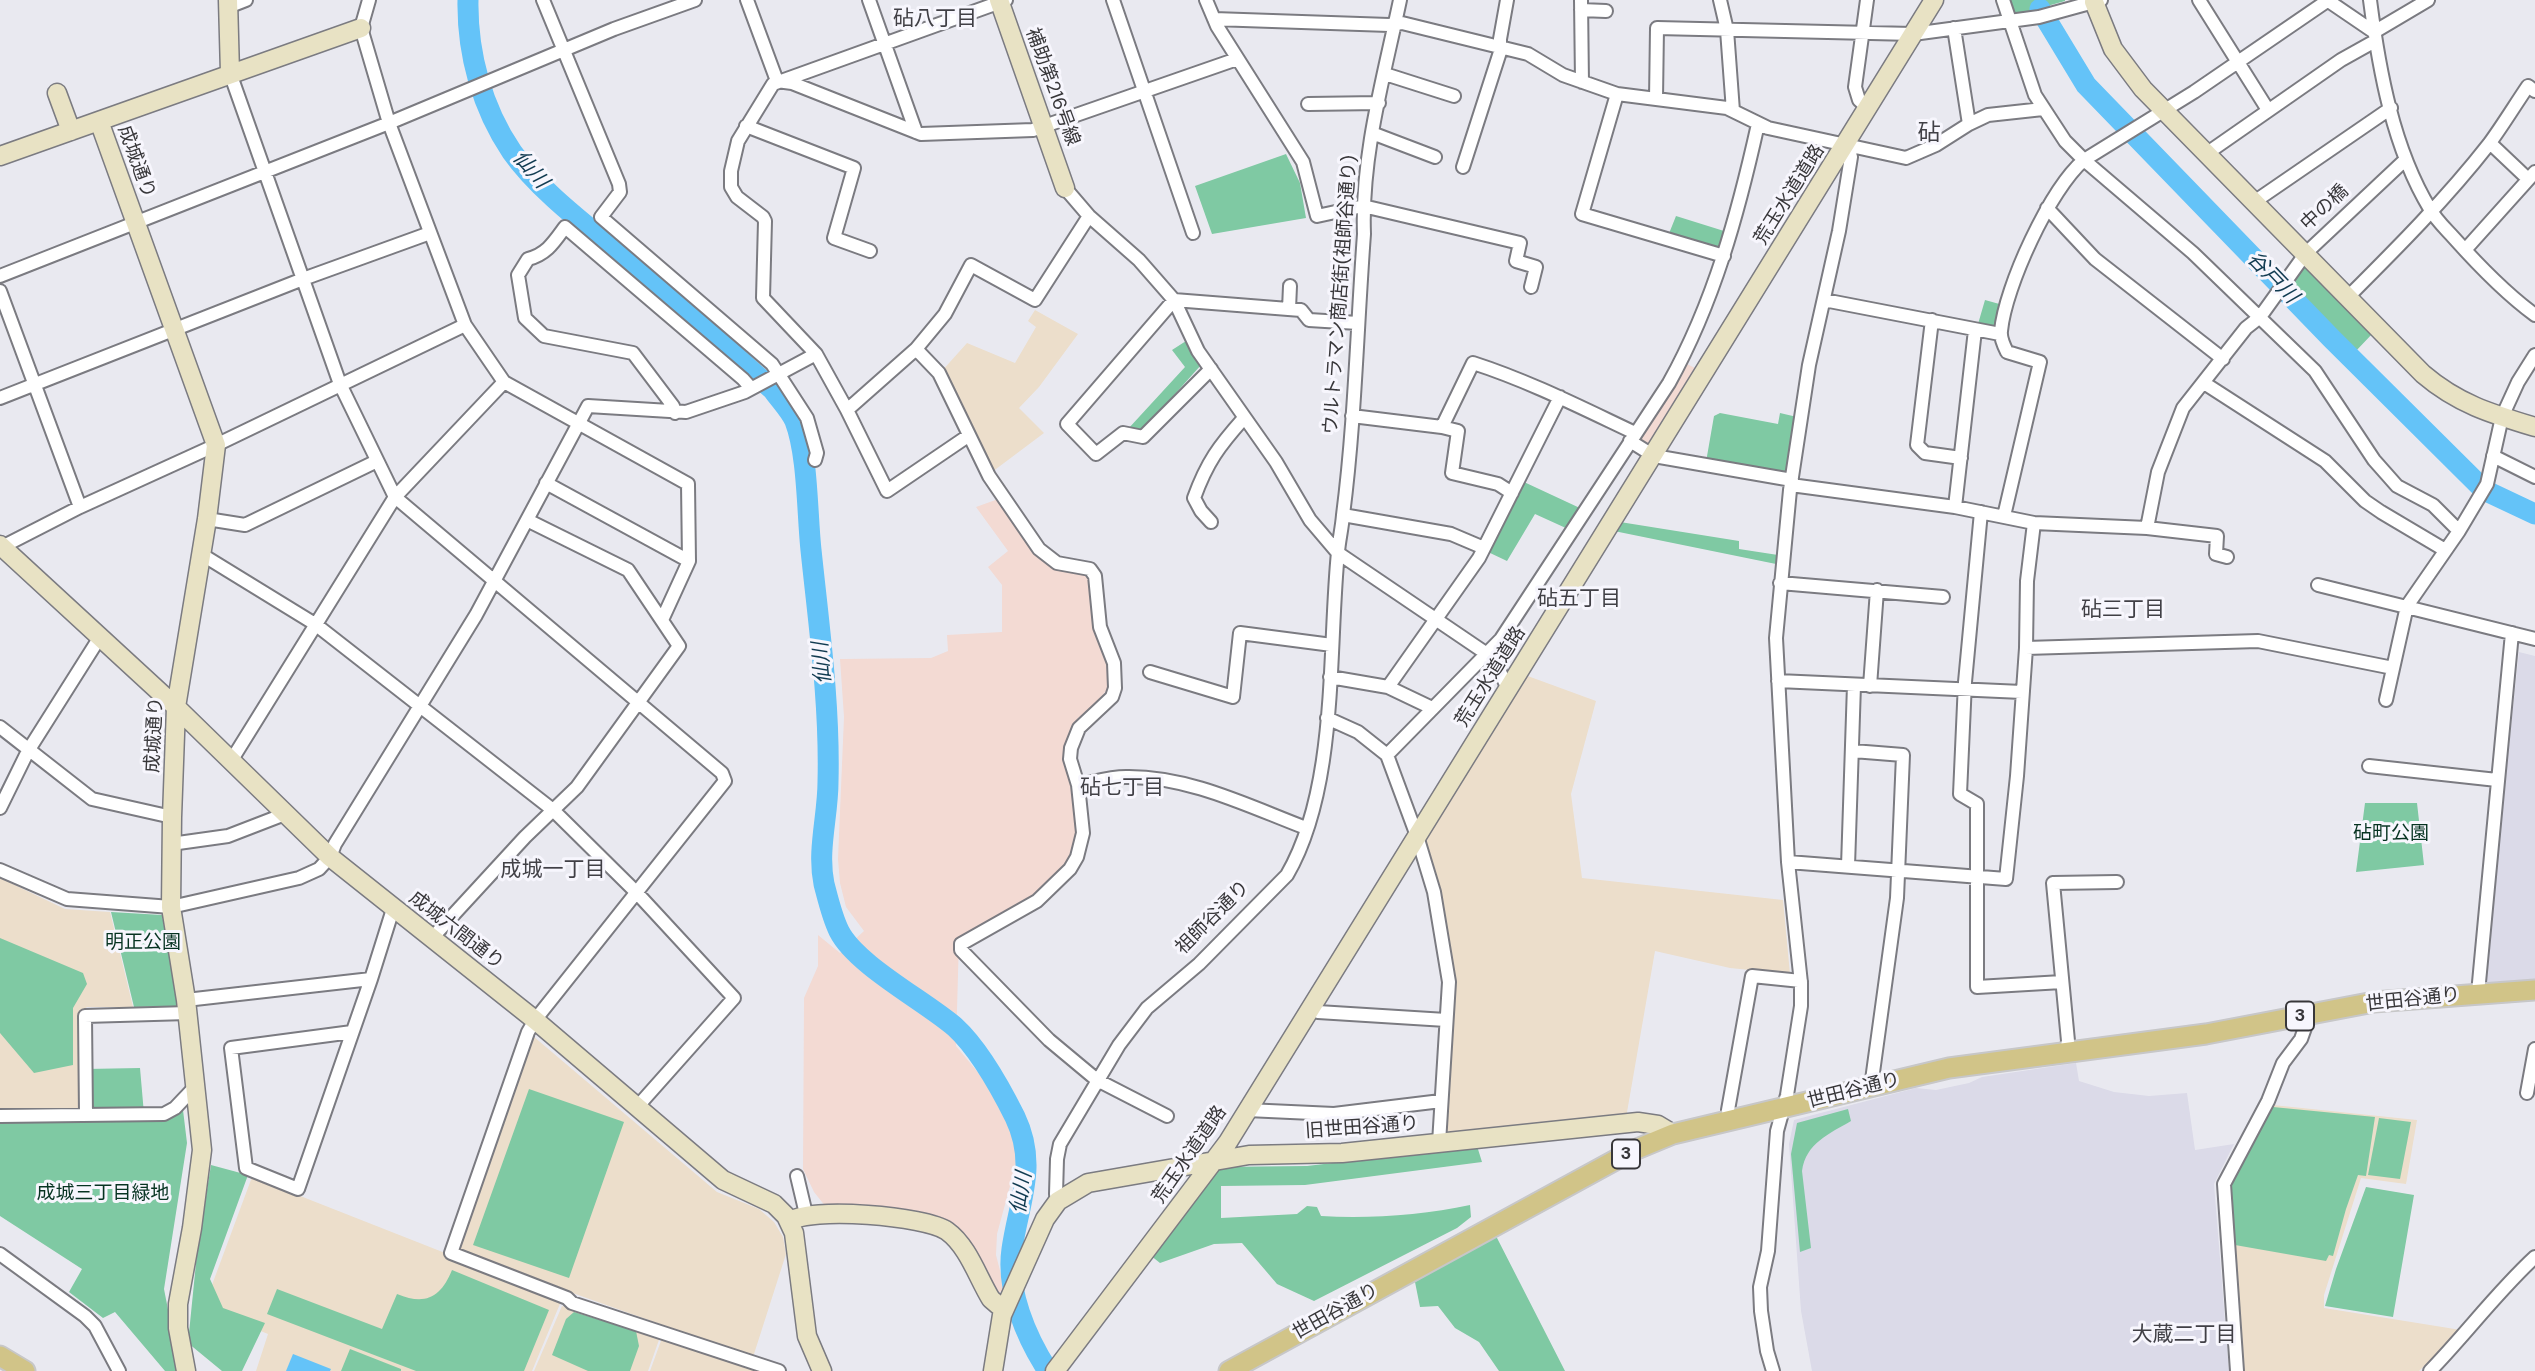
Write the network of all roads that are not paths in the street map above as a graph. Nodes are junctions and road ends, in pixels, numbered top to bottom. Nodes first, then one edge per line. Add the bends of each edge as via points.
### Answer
1 (246, 0) edge
2 (369, 0) edge
3 (543, 0) edge
4 (695, 0) edge
5 (747, 0) edge
6 (869, 0) edge
7 (1113, 0) edge
8 (1206, 0) edge
9 (1400, 0) edge
10 (1507, 0) edge
11 (1720, 0) edge
12 (1867, 0) edge
13 (1934, 0) edge
14 (2003, 0) edge
15 (2199, 0) edge
16 (2327, 0) edge
17 (2370, 0) edge
18 (2428, 0) edge
19 (1001, 1) edge
20 (2096, 1) edge
21 (228, 3) edge
22 (1581, 5) edge
23 (1606, 11) dead end
24 (1214, 19) junction
25 (2010, 21) junction
26 (1395, 24) junction
27 (360, 28) junction
28 (1954, 28) junction
29 (1727, 30) junction
30 (1862, 34) junction
31 (1913, 34) junction
32 (2375, 36) junction
33 (884, 43) junction
34 (1500, 47) junction
35 (564, 51) junction
36 (1237, 59) junction
37 (2237, 63) junction
38 (230, 73) junction
39 (1385, 74) junction
40 (777, 80) junction
41 (1582, 82) junction
42 (1145, 91) junction
43 (2535, 91) edge
44 (57, 93) dead end
45 (1617, 94) junction
46 (1454, 96) dead end
47 (1656, 99) junction
48 (1379, 103) junction
49 (1308, 104) dead end
50 (1868, 108) junction
51 (2391, 108) junction
52 (2043, 109) junction
53 (2269, 110) junction
54 (1733, 111) junction
55 (2164, 111) junction
56 (99, 121) junction
57 (389, 123) junction
58 (1758, 124) junction
59 (1969, 124) junction
60 (746, 126) junction
61 (1044, 128) junction
62 (71, 131) junction
63 (916, 132) junction
64 (1372, 133) junction
65 (2490, 143) junction
66 (1846, 144) junction
67 (2206, 153) junction
68 (0, 156) edge
69 (1435, 157) dead end
70 (2084, 160) junction
71 (2405, 160) junction
72 (1463, 167) dead end
73 (264, 171) junction
74 (2532, 176) edge
75 (1065, 188) joint
76 (2254, 202) junction
77 (1363, 206) junction
78 (2047, 208) junction
79 (2431, 212) junction
80 (1089, 216) junction
81 (137, 223) junction
82 (430, 233) junction
83 (1193, 233) dead end
84 (2465, 250) junction
85 (870, 251) dead end
86 (2306, 253) junction
87 (1724, 256) junction
88 (0, 276) edge
89 (303, 279) junction
90 (1290, 286) dead end
91 (1531, 286) dead end
92 (0, 291) edge
93 (2347, 297) junction
94 (1174, 300) junction
95 (1824, 300) junction
96 (1289, 309) junction
97 (2535, 315) edge
98 (2260, 317) junction
99 (1932, 320) junction
100 (1357, 323) junction
101 (465, 325) junction
102 (175, 330) junction
103 (1975, 330) junction
104 (2000, 334) junction
105 (916, 349) junction
106 (816, 355) junction
107 (2535, 355) edge
108 (2224, 359) junction
109 (1211, 369) junction
110 (777, 376) junction
111 (504, 382) junction
112 (2204, 383) junction
113 (341, 384) junction
114 (34, 385) junction
115 (754, 387) junction
116 (1560, 397) junction
117 (0, 398) edge
118 (847, 410) junction
119 (675, 413) junction
120 (1352, 416) junction
121 (2502, 417) junction
122 (1244, 418) junction
123 (579, 423) junction
124 (1442, 427) junction
125 (2535, 427) edge
126 (968, 436) junction
127 (1632, 437) junction
128 (216, 445) junction
129 (1654, 456) junction
130 (2493, 456) junction
131 (1961, 458) junction
132 (815, 460) dead end
133 (377, 461) junction
134 (2535, 477) edge
135 (547, 483) junction
136 (1792, 483) junction
137 (1512, 493) junction
138 (395, 497) junction
139 (80, 507) junction
140 (1955, 507) junction
141 (1981, 512) junction
142 (1343, 515) junction
143 (2004, 516) junction
144 (207, 519) junction
145 (527, 520) junction
146 (1211, 522) dead end
147 (2034, 523) junction
148 (2147, 528) junction
149 (2459, 531) junction
150 (0, 547) edge
151 (1483, 548) junction
152 (2445, 550) junction
153 (1338, 553) junction
154 (201, 554) junction
155 (2227, 558) dead end
156 (689, 561) junction
157 (494, 582) junction
158 (1780, 583) junction
159 (2318, 585) dead end
160 (1877, 590) junction
161 (1943, 597) dead end
162 (2407, 606) junction
163 (662, 620) junction
164 (1436, 621) junction
165 (315, 624) junction
166 (2512, 633) junction
167 (100, 637) junction
168 (2535, 639) edge
169 (1332, 645) junction
170 (2026, 648) junction
171 (1487, 654) junction
172 (2393, 668) junction
173 (1150, 672) dead end
174 (1330, 677) junction
175 (1778, 681) junction
176 (1854, 685) junction
177 (1870, 686) junction
178 (1388, 687) junction
179 (1965, 688) junction
180 (1508, 689) junction
181 (2022, 692) junction
182 (2386, 700) dead end
183 (639, 703) junction
184 (419, 705) junction
185 (176, 707) junction
186 (1432, 708) junction
187 (1327, 718) junction
188 (0, 727) edge
189 (28, 751) junction
190 (1853, 751) junction
191 (1387, 755) junction
192 (231, 761) junction
193 (2369, 766) dead end
194 (2497, 780) junction
195 (1078, 785) junction
196 (0, 808) edge
197 (553, 810) junction
198 (285, 814) junction
199 (172, 817) junction
200 (1306, 828) junction
201 (1417, 836) junction
202 (172, 844) junction
203 (330, 858) junction
204 (1788, 862) junction
205 (1848, 866) junction
206 (0, 870) edge
207 (1900, 870) junction
208 (1978, 877) junction
209 (2117, 882) dead end
210 (636, 892) junction
211 (172, 907) junction
212 (393, 908) junction
213 (432, 939) junction
214 (371, 979) junction
215 (1801, 981) junction
216 (2063, 982) junction
217 (2535, 990) edge
218 (2478, 993) junction
219 (187, 1006) junction
220 (1310, 1008) junction
221 (2305, 1015) junction
222 (535, 1020) junction
223 (1446, 1020) junction
224 (352, 1032) junction
225 (2535, 1049) edge
226 (2066, 1053) junction
227 (1097, 1080) junction
228 (1871, 1087) junction
229 (194, 1088) junction
230 (2527, 1093) dead end
231 (1441, 1101) junction
232 (638, 1106) junction
233 (1782, 1109) junction
234 (1247, 1110) junction
235 (86, 1115) junction
236 (0, 1116) edge
237 (1167, 1116) dead end
238 (1730, 1122) junction
239 (1624, 1124) junction
240 (1673, 1134) junction
241 (1439, 1143) junction
242 (1632, 1151) junction
243 (1216, 1159) junction
244 (797, 1176) dead end
245 (1058, 1201) junction
246 (806, 1214) junction
247 (789, 1222) junction
248 (0, 1254) edge
249 (2535, 1257) edge
250 (1007, 1303) junction
251 (0, 1356) edge
252 (1058, 1366) edge
253 (25, 1371) edge
254 (118, 1371) edge
255 (186, 1371) edge
256 (779, 1371) edge
257 (822, 1371) edge
258 (993, 1371) edge
259 (1229, 1371) edge
260 (1773, 1371) edge
261 (2237, 1371) edge
262 (2430, 1371) edge

1 - 21 street
2 - 27 street
3 - 35 street
4 - 35 street
5 - 40 street
6 - 33 street
7 - 42 street
8 - 24 street
9 - 26 street, ウルトラマン商店街(祖師谷通り)
10 - 34 street
11 - 29 street
12 - 30 street
13 - 31 street, 荒玉水道道路
14 - 25 street
15 - 37 street
16 - 32 street
16 - 37 street
17 - 32 street
18 - 32 street
19 - 33 street
19 - 61 street, 補助第216号線
20 - 25 street
20 - 55 street via 2103,29 2121,62
21 - 38 street
22 - 23 street
22 - 41 street
24 - 26 street
24 - 36 street
25 - 28 street
25 - 52 street
26 - 34 street
26 - 39 street, ウルトラマン商店街(祖師谷通り)
27 - 38 street
27 - 57 street
28 - 31 street
28 - 59 street
29 - 30 street
29 - 47 street via 1657,28
29 - 54 street
30 - 31 street
30 - 50 street via 1855,87
31 - 50 street, 荒玉水道道路
32 - 51 street
32 - 53 street
33 - 40 street
33 - 63 street
34 - 41 street via 1528,54
34 - 72 street
35 - 57 street
35 - 110 street via 620,184 620,192 601,217 772,364
36 - 42 street
36 - 77 street via 1303,162 1317,216
37 - 53 street
37 - 55 street
38 - 56 street
38 - 73 street
39 - 46 street
39 - 48 street, ウルトラマン商店街(祖師谷通り)
40 - 60 street
40 - 63 street
41 - 45 street
42 - 61 street
42 - 83 street
43 - 65 street via 2528,86
44 - 62 street
45 - 47 street
45 - 87 street via 1582,214
47 - 54 street
48 - 49 street
48 - 64 street, ウルトラマン商店街(祖師谷通り)
50 - 66 street, 荒玉水道道路
51 - 71 street
51 - 76 street
52 - 59 street via 1988,115
52 - 70 street
53 - 67 street
54 - 58 street
55 - 67 street
55 - 70 street
56 - 62 street
56 - 81 street, 成城通り
57 - 73 street
57 - 82 street
58 - 66 street
58 - 87 street
59 - 66 street via 1906,158
60 - 85 street via 854,168 834,239
60 - 106 street via 733,156 731,187 765,221 763,298
61 - 63 street
61 - 75 street, 補助第216号線
62 - 68 street
64 - 69 street
64 - 77 street, ウルトラマン商店街(祖師谷通り)
65 - 74 street
65 - 79 street
66 - 95 street via 1851,158
66 - 129 street, 荒玉水道道路
67 - 76 street
70 - 78 street
70 - 98 street
71 - 79 street
71 - 86 street, 中の橋
73 - 81 street
73 - 89 street
74 - 84 street
75 - 80 street
76 - 86 street
77 - 91 street via 1520,243 1516,261 1536,267
77 - 100 street, ウルトラマン商店街(祖師谷通り)
78 - 104 street via 2011,290
78 - 108 street via 2095,259
79 - 84 street
79 - 93 street
80 - 94 street via 1139,260
80 - 105 street via 1035,300 971,265 945,314
81 - 88 street
81 - 102 street, 成城通り
82 - 89 street
82 - 101 street
84 - 97 street
86 - 93 street
86 - 98 street, 中の橋
87 - 127 street via 1687,350
89 - 102 street
89 - 113 street
90 - 96 street
92 - 114 street
93 - 121 street via 2438,386 2467,405
94 - 96 street
94 - 109 street
94 - 109 street via 1067,424 1096,454 1123,433 1143,437
95 - 99 street
95 - 136 street via 1809,365
96 - 100 street via 1301,310 1309,320
98 - 108 street, 中の橋
98 - 149 street via 2315,371 2374,460 2397,486 2432,505
99 - 103 street
99 - 131 street via 1917,445 1925,453
100 - 120 street, ウルトラマン商店街(祖師谷通り)
101 - 111 street
101 - 113 street
102 - 114 street
102 - 128 street, 成城通り
103 - 104 street
103 - 131 street
104 - 143 street via 2007,352 2040,362
105 - 118 street
105 - 126 street via 939,373
106 - 110 street
106 - 118 street
107 - 121 street
108 - 112 street, 中の橋
109 - 122 street
110 - 115 street
110 - 132 street via 807,418
111 - 123 street
111 - 138 street
112 - 148 street, 中の橋 via 2183,408 2169,440
112 - 152 street via 2325,461 2365,501
113 - 128 street
113 - 133 street
114 - 117 street
114 - 139 street
115 - 119 street
115 - 119 street via 565,227 541,255 528,259 518,275 525,318 544,336 633,353
116 - 124 street via 1473,363
116 - 127 street
116 - 137 street
118 - 126 street via 887,491
119 - 123 street via 592,404
120 - 124 street
120 - 142 street, ウルトラマン商店街(祖師谷通り)
121 - 125 street
121 - 130 street
122 - 146 street via 1216,450 1194,498
122 - 153 street via 1310,520
123 - 135 street
123 - 156 street via 688,484
124 - 137 street via 1458,431 1452,473 1498,484
126 - 195 street via 1039,549 1056,563 1090,569 1095,576 1100,627 1114,663 1115,688 1112,697 1079,728 1071,748
127 - 129 street
127 - 171 street
128 - 139 street
128 - 144 street, 成城通り
129 - 136 street
129 - 180 street, 荒玉水道道路
130 - 134 street
130 - 149 street via 2484,488
131 - 140 street
133 - 138 street
133 - 144 street via 244,525
135 - 145 street
135 - 156 street
136 - 140 street
136 - 158 street
137 - 151 street
138 - 157 street
138 - 165 street
139 - 150 street
140 - 141 street
141 - 143 street
141 - 179 street
142 - 151 street via 1451,534
142 - 153 street, ウルトラマン商店街(祖師谷通り)
143 - 147 street
144 - 154 street, 成城通り
145 - 157 street
145 - 163 street via 628,570
147 - 148 street
147 - 170 street
148 - 155 street via 2217,536 2216,554
149 - 152 street
150 - 167 street, 成城六間通り
151 - 164 street
152 - 162 street
153 - 164 street
153 - 169 street, 祖師谷通り
154 - 165 street
154 - 185 street, 成城通り
156 - 163 street
157 - 183 street
157 - 184 street
158 - 160 street
158 - 175 street
159 - 162 street
160 - 161 street
160 - 177 street
162 - 166 street
162 - 172 street
163 - 183 street via 679,646
164 - 171 street
164 - 178 street
165 - 184 street
165 - 192 street
166 - 168 street
166 - 194 street
167 - 185 street, 成城六間通り
167 - 189 street
169 - 173 street via 1240,633 1233,697
169 - 174 street, 祖師谷通り
170 - 172 street via 2258,641
170 - 181 street
171 - 180 street
171 - 186 street
172 - 182 street
174 - 178 street
174 - 187 street, 祖師谷通り
175 - 176 street
175 - 204 street
176 - 177 street
176 - 190 street
177 - 179 street
178 - 186 street
179 - 181 street
179 - 208 street via 1961,794 1978,804
180 - 201 street, 荒玉水道道路
181 - 208 street via 2006,879
183 - 197 street via 577,786
183 - 210 street via 725,780
184 - 197 street
184 - 203 street
185 - 192 street, 成城六間通り
185 - 199 street, 成城通り
186 - 191 street
187 - 191 street via 1358,732
187 - 200 street, 祖師谷通り via 1318,788
188 - 189 street
189 - 196 street
189 - 199 street via 92,799
190 - 205 street
190 - 207 street via 1903,755
191 - 201 street
192 - 198 street, 成城六間通り
193 - 194 street
194 - 218 street
195 - 200 street via 1126,777 1177,782
195 - 227 street via 1083,841 1070,869 1037,901 961,944 961,950 1049,1040
197 - 210 street
197 - 213 street
198 - 202 street via 228,835
198 - 203 street, 成城六間通り
199 - 202 street, 成城通り
200 - 227 street, 祖師谷通り via 1287,875 1199,964 1146,1008
201 - 220 street, 荒玉水道道路
201 - 223 street via 1440,923 1449,982
202 - 211 street, 成城通り
203 - 211 street via 320,869 299,878
203 - 212 street, 成城六間通り
204 - 205 street
204 - 215 street
205 - 207 street
206 - 211 street via 66,899
207 - 208 street
207 - 228 street
208 - 216 street via 1977,987
209 - 216 street via 2053,883
210 - 222 street
210 - 232 street via 734,998
211 - 219 street, 成城通り
212 - 213 street, 成城六間通り
212 - 214 street
213 - 222 street, 成城六間通り
214 - 219 street
214 - 224 street
215 - 233 street via 1801,1006
215 - 238 street via 1752,976 1728,1110
216 - 226 street
217 - 218 main road, 世田谷通り / 3
218 - 221 main road, 世田谷通り / 3 via 2374,1002
219 - 229 street, 成城通り
219 - 235 street via 85,1016
220 - 223 street
220 - 234 street, 荒玉水道道路
221 - 226 main road, 世田谷通り / 3
221 - 261 street via 2301,1039 2283,1063 2224,1184
222 - 232 street, 成城六間通り
222 - 256 street via 451,1253 572,1303
223 - 231 street
224 - 224 street via 298,1189 246,1168 231,1048
225 - 230 street
226 - 228 main road, 世田谷通り / 3 via 1949,1068
227 - 237 street
227 - 245 street, 祖師谷通り via 1060,1144
228 - 233 main road, 世田谷通り / 3
229 - 235 street via 164,1114
229 - 255 street, 成城通り via 202,1150 178,1316
231 - 234 street via 1334,1114
231 - 241 street
232 - 247 street, 成城六間通り via 723,1180 764,1197
233 - 238 main road, 世田谷通り / 3
233 - 260 street via 1774,1148 1768,1251 1760,1287
234 - 243 street, 荒玉水道道路
235 - 236 street
238 - 240 main road, 世田谷通り / 3
239 - 240 street, 旧世田谷通り via 1649,1123
239 - 241 street, 旧世田谷通り
239 - 242 street via 1633,1128 1636,1136
240 - 242 main road, 世田谷通り / 3
241 - 243 street, 旧世田谷通り
242 - 259 main road, 世田谷通り / 3
243 - 245 street, 旧世田谷通り via 1095,1181
243 - 252 street, 荒玉水道道路
244 - 246 street
245 - 250 street via 1045,1219
246 - 247 street
246 - 250 street via 870,1216 938,1226 960,1244 991,1299 998,1305
247 - 257 street via 796,1243 807,1336
248 - 254 street via 85,1316
249 - 262 street
250 - 258 street
251 - 253 main road

